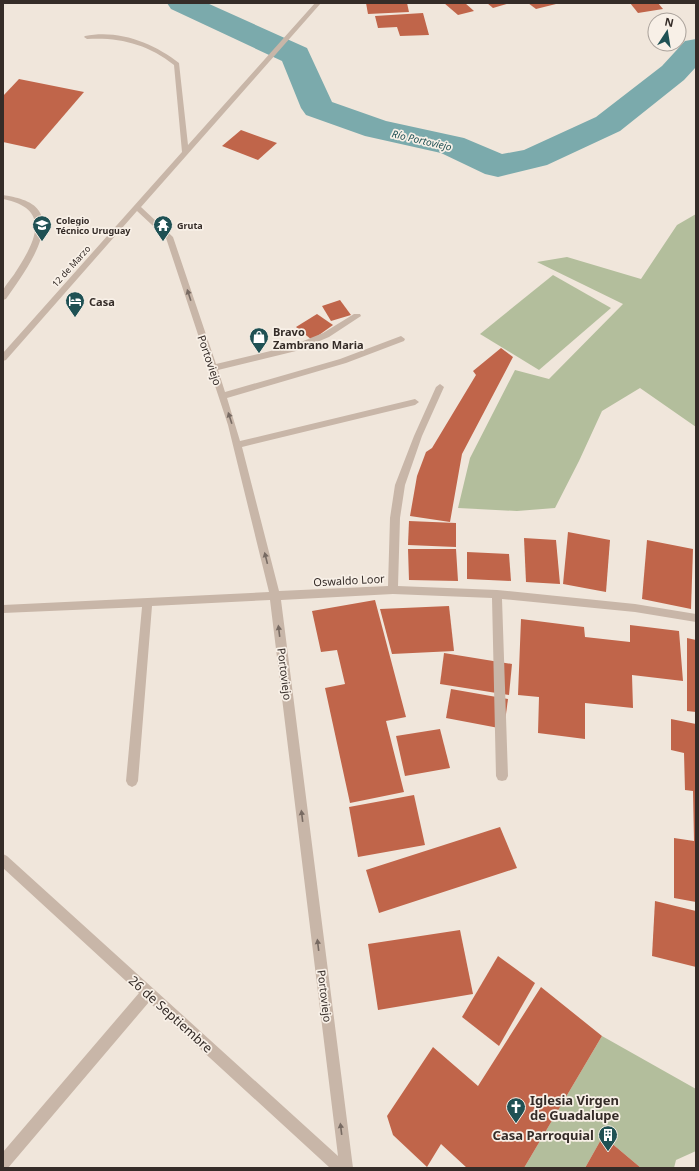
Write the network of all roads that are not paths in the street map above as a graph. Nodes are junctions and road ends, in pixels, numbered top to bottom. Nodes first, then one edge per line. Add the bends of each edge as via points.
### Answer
1 (318, 3) edge
2 (88, 37) dead end
3 (185, 151) junction
4 (3, 197) edge
5 (137, 207) junction
6 (3, 297) edge
7 (357, 316) dead end
8 (401, 338) dead end
9 (3, 358) edge
10 (213, 368) junction
11 (440, 387) dead end
12 (222, 396) junction
13 (415, 402) dead end
14 (238, 445) junction
15 (393, 590) junction
16 (498, 594) junction
17 (275, 596) junction
18 (147, 603) junction
19 (3, 609) edge
20 (696, 618) edge
21 (502, 776) dead end
22 (132, 781) dead end
23 (3, 860) edge
24 (148, 993) junction
25 (3, 1163) edge
26 (340, 1168) edge
27 (346, 1168) edge

1 - 3 street, 12 de Marzo
2 - 3 street via 104,35 142,44 165,53 177,64
3 - 5 street, 12 de Marzo
4 - 6 street via 14,199 36,212 40,225 27,261
5 - 9 street, 12 de Marzo
10 -> 5 street, Portoviejo via 169,237
7 - 10 street via 326,335 293,349
8 - 12 street via 343,361
10 - 12 street, Portoviejo
11 - 15 street via 400,485 395,518
14 -> 12 street, Portoviejo
13 - 14 street
17 -> 14 street, Portoviejo
15 - 16 street, Oswaldo Loor
15 - 17 street, Oswaldo Loor
16 - 20 street, Oswaldo Loor via 636,608
16 - 21 street
17 - 18 street, Oswaldo Loor
27 -> 17 street, Portoviejo
18 - 19 street, Oswaldo Loor
18 - 22 street
23 - 24 street, 26 de Septiembre
24 - 25 street
24 - 26 street, 26 de Septiembre

